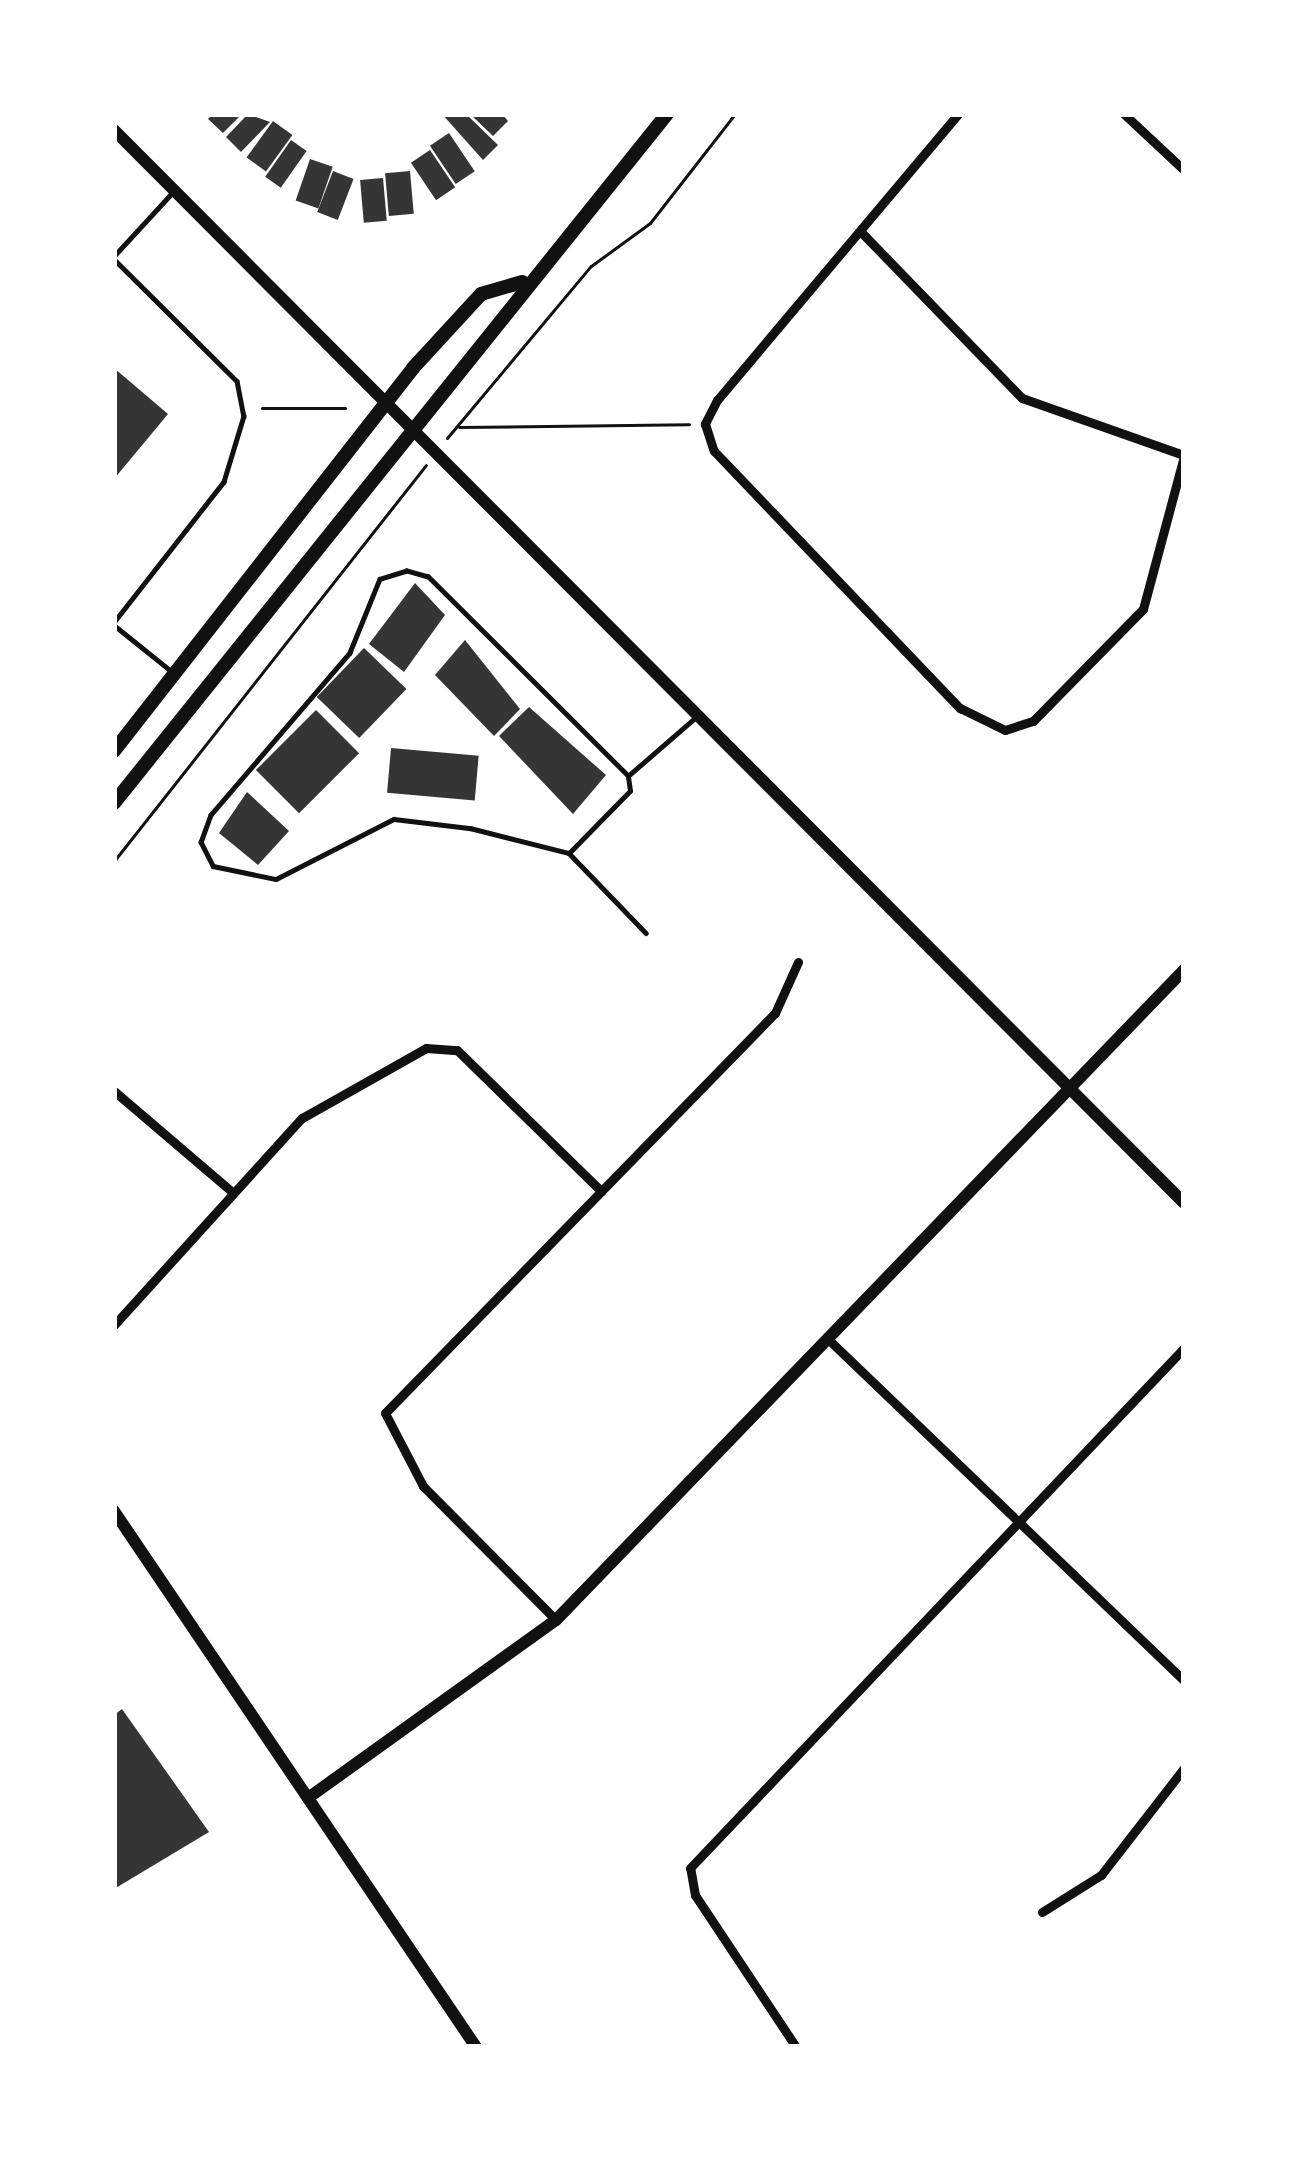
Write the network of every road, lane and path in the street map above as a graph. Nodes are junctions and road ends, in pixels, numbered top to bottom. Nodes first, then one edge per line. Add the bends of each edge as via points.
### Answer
1 (667, 114) edge
2 (736, 114) edge
3 (958, 114) edge
4 (1124, 114) edge
5 (114, 130) edge
6 (1184, 170) edge
7 (175, 190) junction
8 (862, 233) junction
9 (114, 257) edge
10 (522, 282) junction
11 (386, 402) junction
12 (345, 407) dead end
13 (262, 408) dead end
14 (705, 424) junction
15 (413, 427) junction
16 (1184, 456) edge
17 (408, 489) dead end
18 (114, 624) edge
19 (174, 674) junction
20 (698, 716) junction
21 (114, 751) edge
22 (628, 776) junction
23 (114, 803) edge
24 (569, 854) junction
25 (114, 861) edge
26 (646, 933) dead end
27 (799, 962) dead end
28 (1184, 970) edge
29 (1075, 1090) junction
30 (114, 1091) edge
31 (230, 1190) junction
32 (602, 1191) junction
33 (1184, 1203) edge
34 (114, 1325) edge
35 (830, 1341) junction
36 (1184, 1348) edge
37 (114, 1511) edge
38 (1021, 1529) junction
39 (556, 1620) junction
40 (1184, 1680) edge
41 (1184, 1768) edge
42 (308, 1798) junction
43 (1042, 1912) dead end
44 (476, 2047) edge
45 (796, 2047) edge

1 - 10 main road
2 - 14 path via 650,223 592,266 454,429
3 - 8 street
4 - 6 street
5 - 7 street
7 - 9 lane
7 - 11 street
8 - 14 street
8 - 16 street via 1022,398
9 - 18 lane via 237,381 244,416 224,482
10 - 11 main road via 482,294
10 - 15 main road via 506,320
11 - 15 street
11 - 19 main road
12 - 13 path
14 - 16 street via 714,452 960,708 1005,730 1033,722 1143,608
15 - 20 street
15 - 23 main road
17 - 25 path
18 - 19 lane
19 - 21 main road
20 - 22 lane
20 - 29 street
22 - 24 lane via 630,791
22 - 24 lane via 428,577 407,571 380,579 350,653 211,815 201,842 213,866 249,879 276,879 394,819
24 - 26 lane
27 - 32 street via 775,1012
28 - 29 street
29 - 33 street
29 - 35 street
30 - 31 street
31 - 32 street via 337,1093 440,1044
31 - 34 street
32 - 39 street via 386,1413 423,1486
35 - 38 street
35 - 39 street
36 - 38 street
37 - 42 street
38 - 40 street
38 - 45 street via 690,1868 695,1895
39 - 42 street
41 - 43 street via 1101,1874
42 - 44 street

